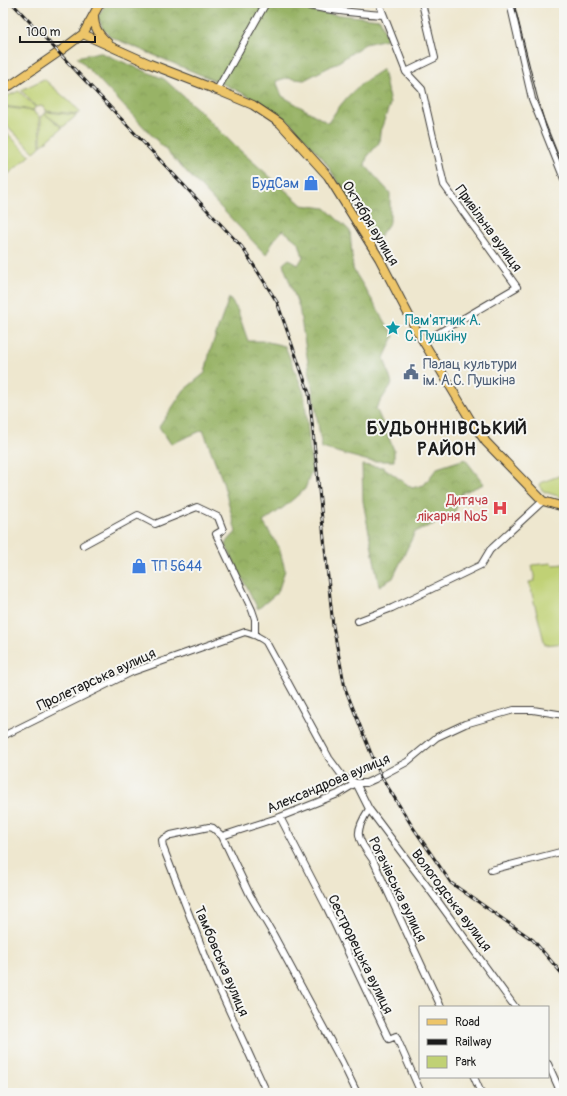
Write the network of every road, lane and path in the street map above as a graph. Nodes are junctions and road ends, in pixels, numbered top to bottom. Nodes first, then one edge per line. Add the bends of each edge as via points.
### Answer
1 (100, 3) edge
2 (266, 3) edge
3 (295, 3) edge
4 (379, 3) edge
5 (422, 3) edge
6 (510, 3) edge
7 (94, 15) junction
8 (383, 15) junction
9 (82, 34) junction
10 (117, 49) junction
11 (406, 72) junction
12 (3, 89) edge
13 (217, 90) junction
14 (564, 179) edge
15 (423, 342) junction
16 (543, 501) junction
17 (564, 507) edge
18 (83, 545) dead end
19 (358, 621) dead end
20 (255, 634) junction
21 (564, 715) edge
22 (3, 736) edge
23 (356, 784) junction
24 (369, 809) junction
25 (280, 817) junction
26 (222, 836) junction
27 (564, 851) edge
28 (491, 870) dead end
29 (441, 1006) edge
30 (514, 1006) edge
31 (549, 1066) edge
32 (474, 1078) edge
33 (267, 1093) edge
34 (357, 1093) edge
35 (421, 1093) edge
36 (481, 1093) edge
37 (561, 1093) edge

1 - 7 main road
2 - 13 street
3 - 8 street via 348,13
4 - 8 street, Привільна вулиця
5 - 11 street via 435,58
6 - 14 street via 532,99
7 - 9 main road
7 - 10 main road via 98,33
8 - 11 street, Привільна вулиця
9 - 10 main road, Октября вулиця
9 - 12 main road
10 - 13 main road, Октября вулиця
11 - 15 street, Привільна вулиця via 422,89 444,185 517,287
13 - 15 main road, Октября вулиця via 253,105 280,123 328,176 379,258
15 - 16 main road, Октября вулиця via 486,442
16 - 17 main road
16 - 19 street via 490,550 481,565 392,608
18 - 20 street via 138,516 154,524 197,507 218,517 223,530 216,534 252,610
20 - 22 street, Пролетарська вулиця via 245,632 132,672
20 - 23 street via 266,642 329,758 343,777
21 - 23 street, Александрова вулиця via 514,710 464,724 437,737 392,771 366,783
23 - 24 street
23 - 25 street, Александрова вулиця via 338,794
24 - 29 street, Рогачівська вулиця via 360,823 359,839 373,860
24 - 30 street, Вологодська вулиця
25 - 26 street, Александрова вулиця
25 - 35 street, Сестрорецька вулиця via 327,908 389,1039 396,1036
26 - 33 street, Тамбовська вулиця via 213,828 209,828 192,830 162,840 211,971
26 - 34 street via 250,895
27 - 28 street
31 - 37 street
32 - 36 street

